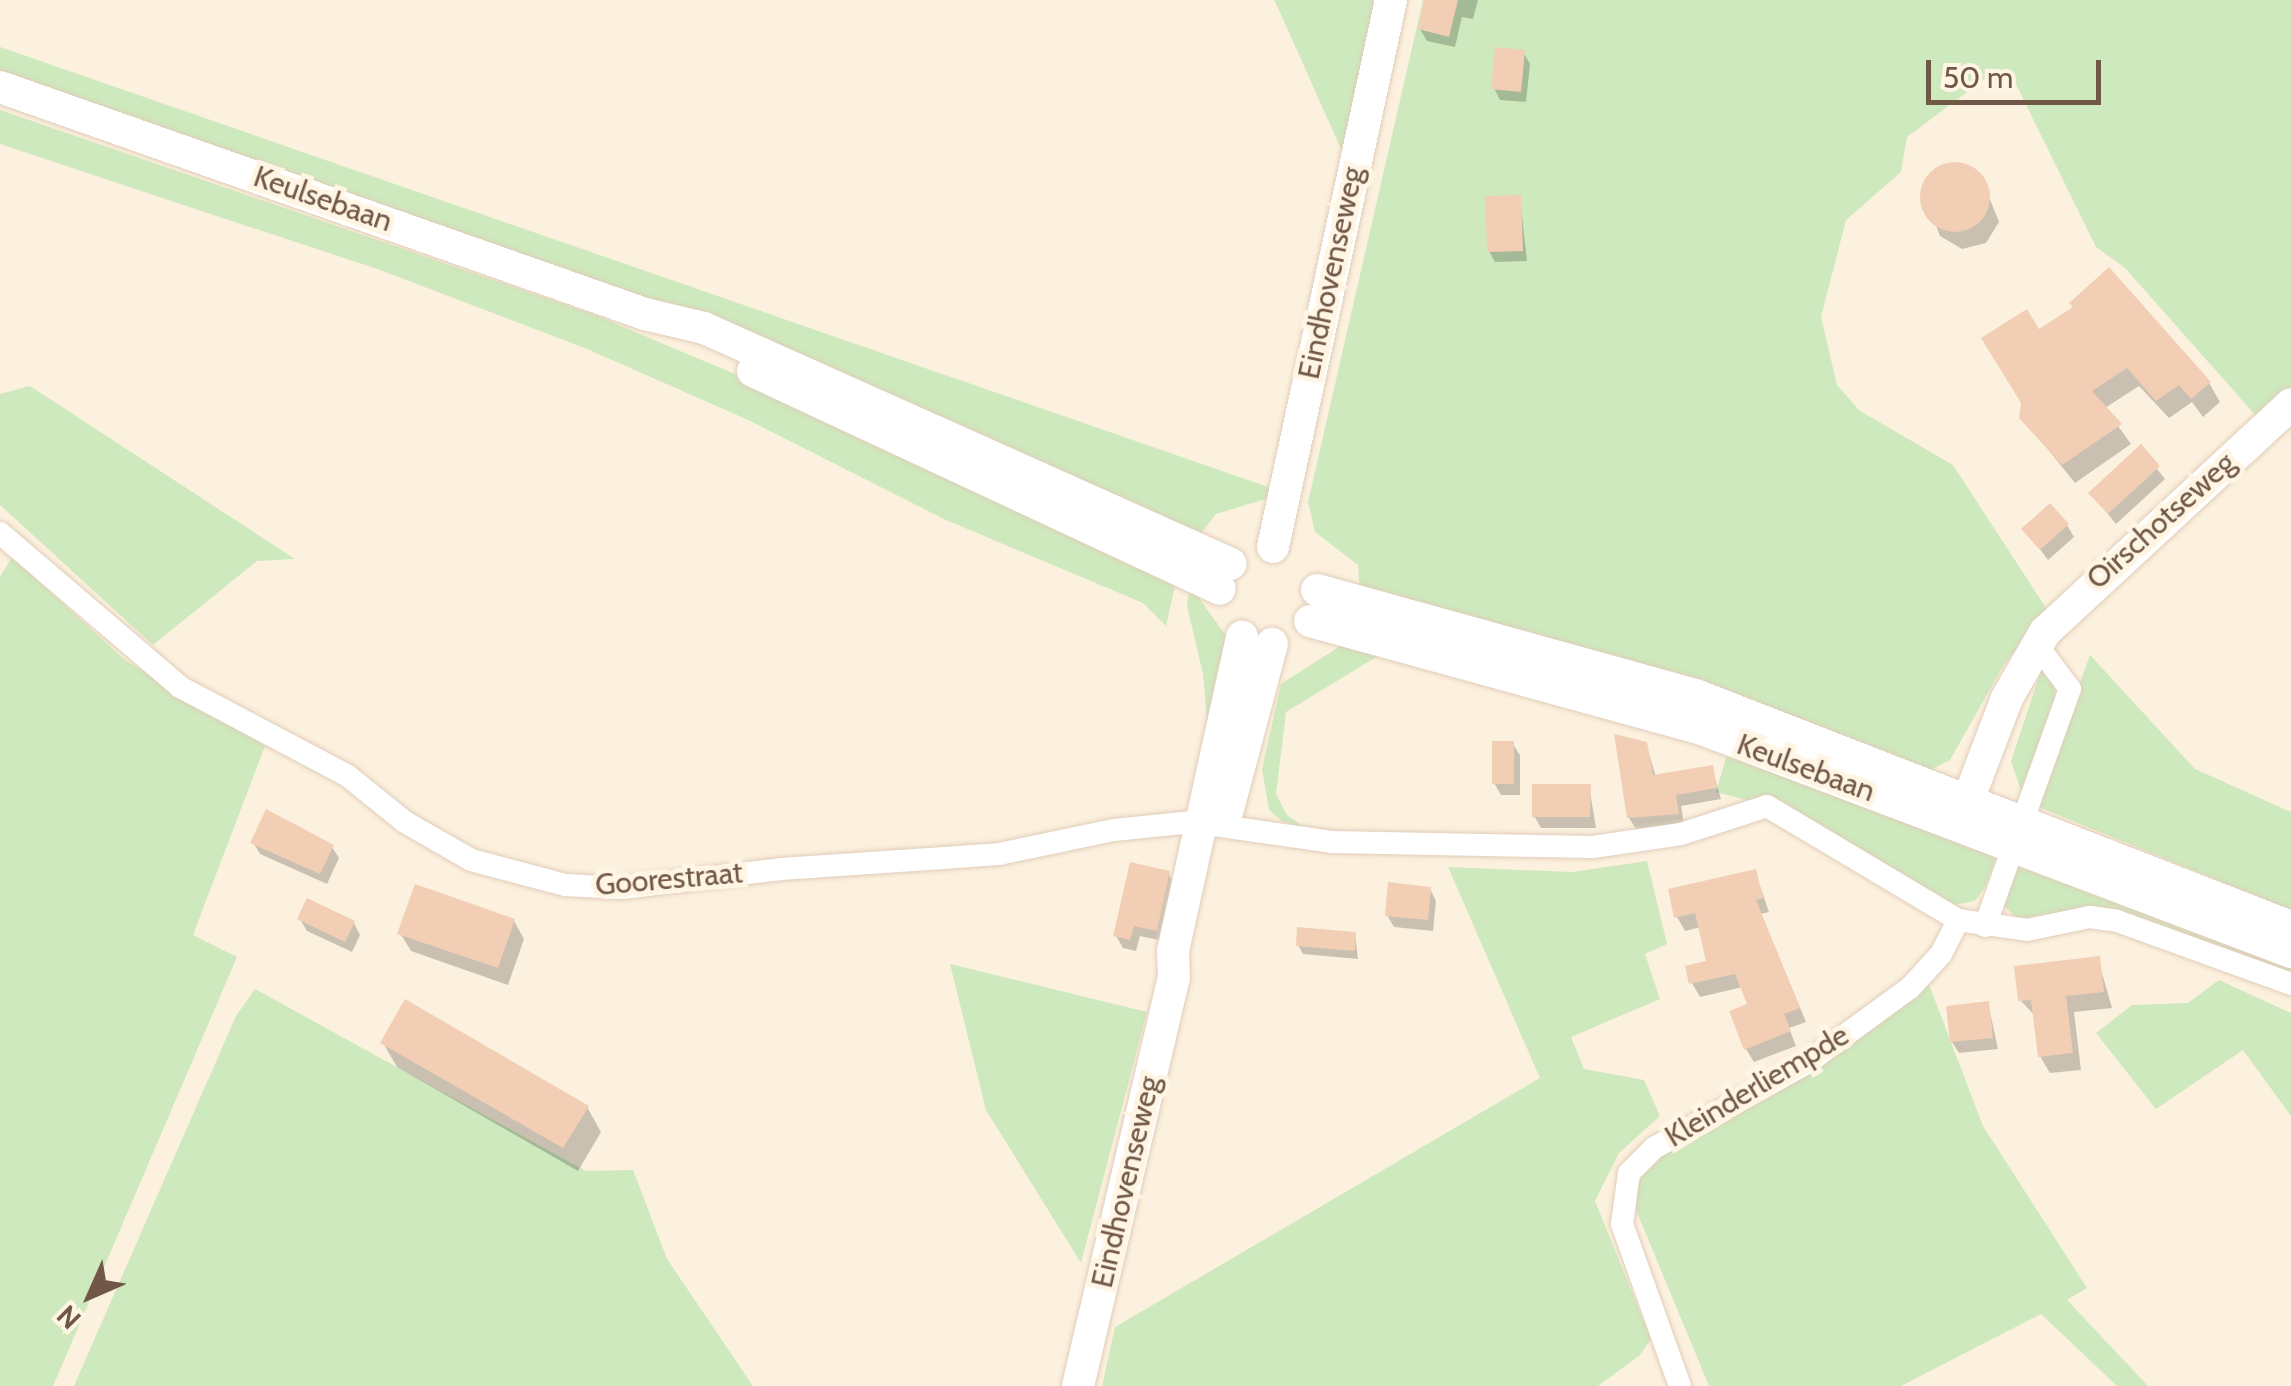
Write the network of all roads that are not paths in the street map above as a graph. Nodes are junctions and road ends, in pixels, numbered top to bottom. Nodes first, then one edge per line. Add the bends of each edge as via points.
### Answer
1 (1392, 0) edge
2 (0, 86) edge
3 (2291, 404) edge
4 (0, 533) edge
5 (1273, 547) junction
6 (1226, 577) junction
7 (1314, 606) junction
8 (1257, 640) junction
9 (2037, 644) junction
10 (1964, 812) junction
11 (1213, 826) junction
12 (2017, 832) junction
13 (1958, 920) junction
14 (1985, 926) junction
15 (2291, 927) edge
16 (2291, 952) edge
17 (2291, 984) edge
18 (1078, 1386) edge
19 (1680, 1386) edge

1 - 5 main road, Eindhovenseweg
2 - 6 main road, Keulsebaan via 644,314 704,328 820,376
3 - 9 main road, Oirschotseweg via 2086,588
4 - 11 street, Goorestraat via 180,687 348,776 434,840 514,874 622,888 999,854 1134,827
5 - 6 main road via 1248,551
5 - 7 main road via 1306,564
6 - 8 main road via 1225,616
7 - 8 main road
7 - 10 main road, Keulsebaan
8 - 11 main road, Eindhovenseweg
9 - 10 main road, Oirschotseweg via 2006,698
9 - 12 street via 2070,689
10 - 12 main road, Keulsebaan
11 - 13 street via 1442,848 1593,847 1681,834 1767,806
11 - 18 main road, Eindhovenseweg via 1192,954 1174,978
12 - 14 street
12 - 15 main road, Keulsebaan
12 - 16 main road, Keulsebaan
13 - 14 street
13 - 19 street, Kleinderliempde via 1941,954 1910,988 1806,1063 1654,1148 1629,1173 1622,1224
14 - 17 street via 2028,930 2090,917 2117,921

